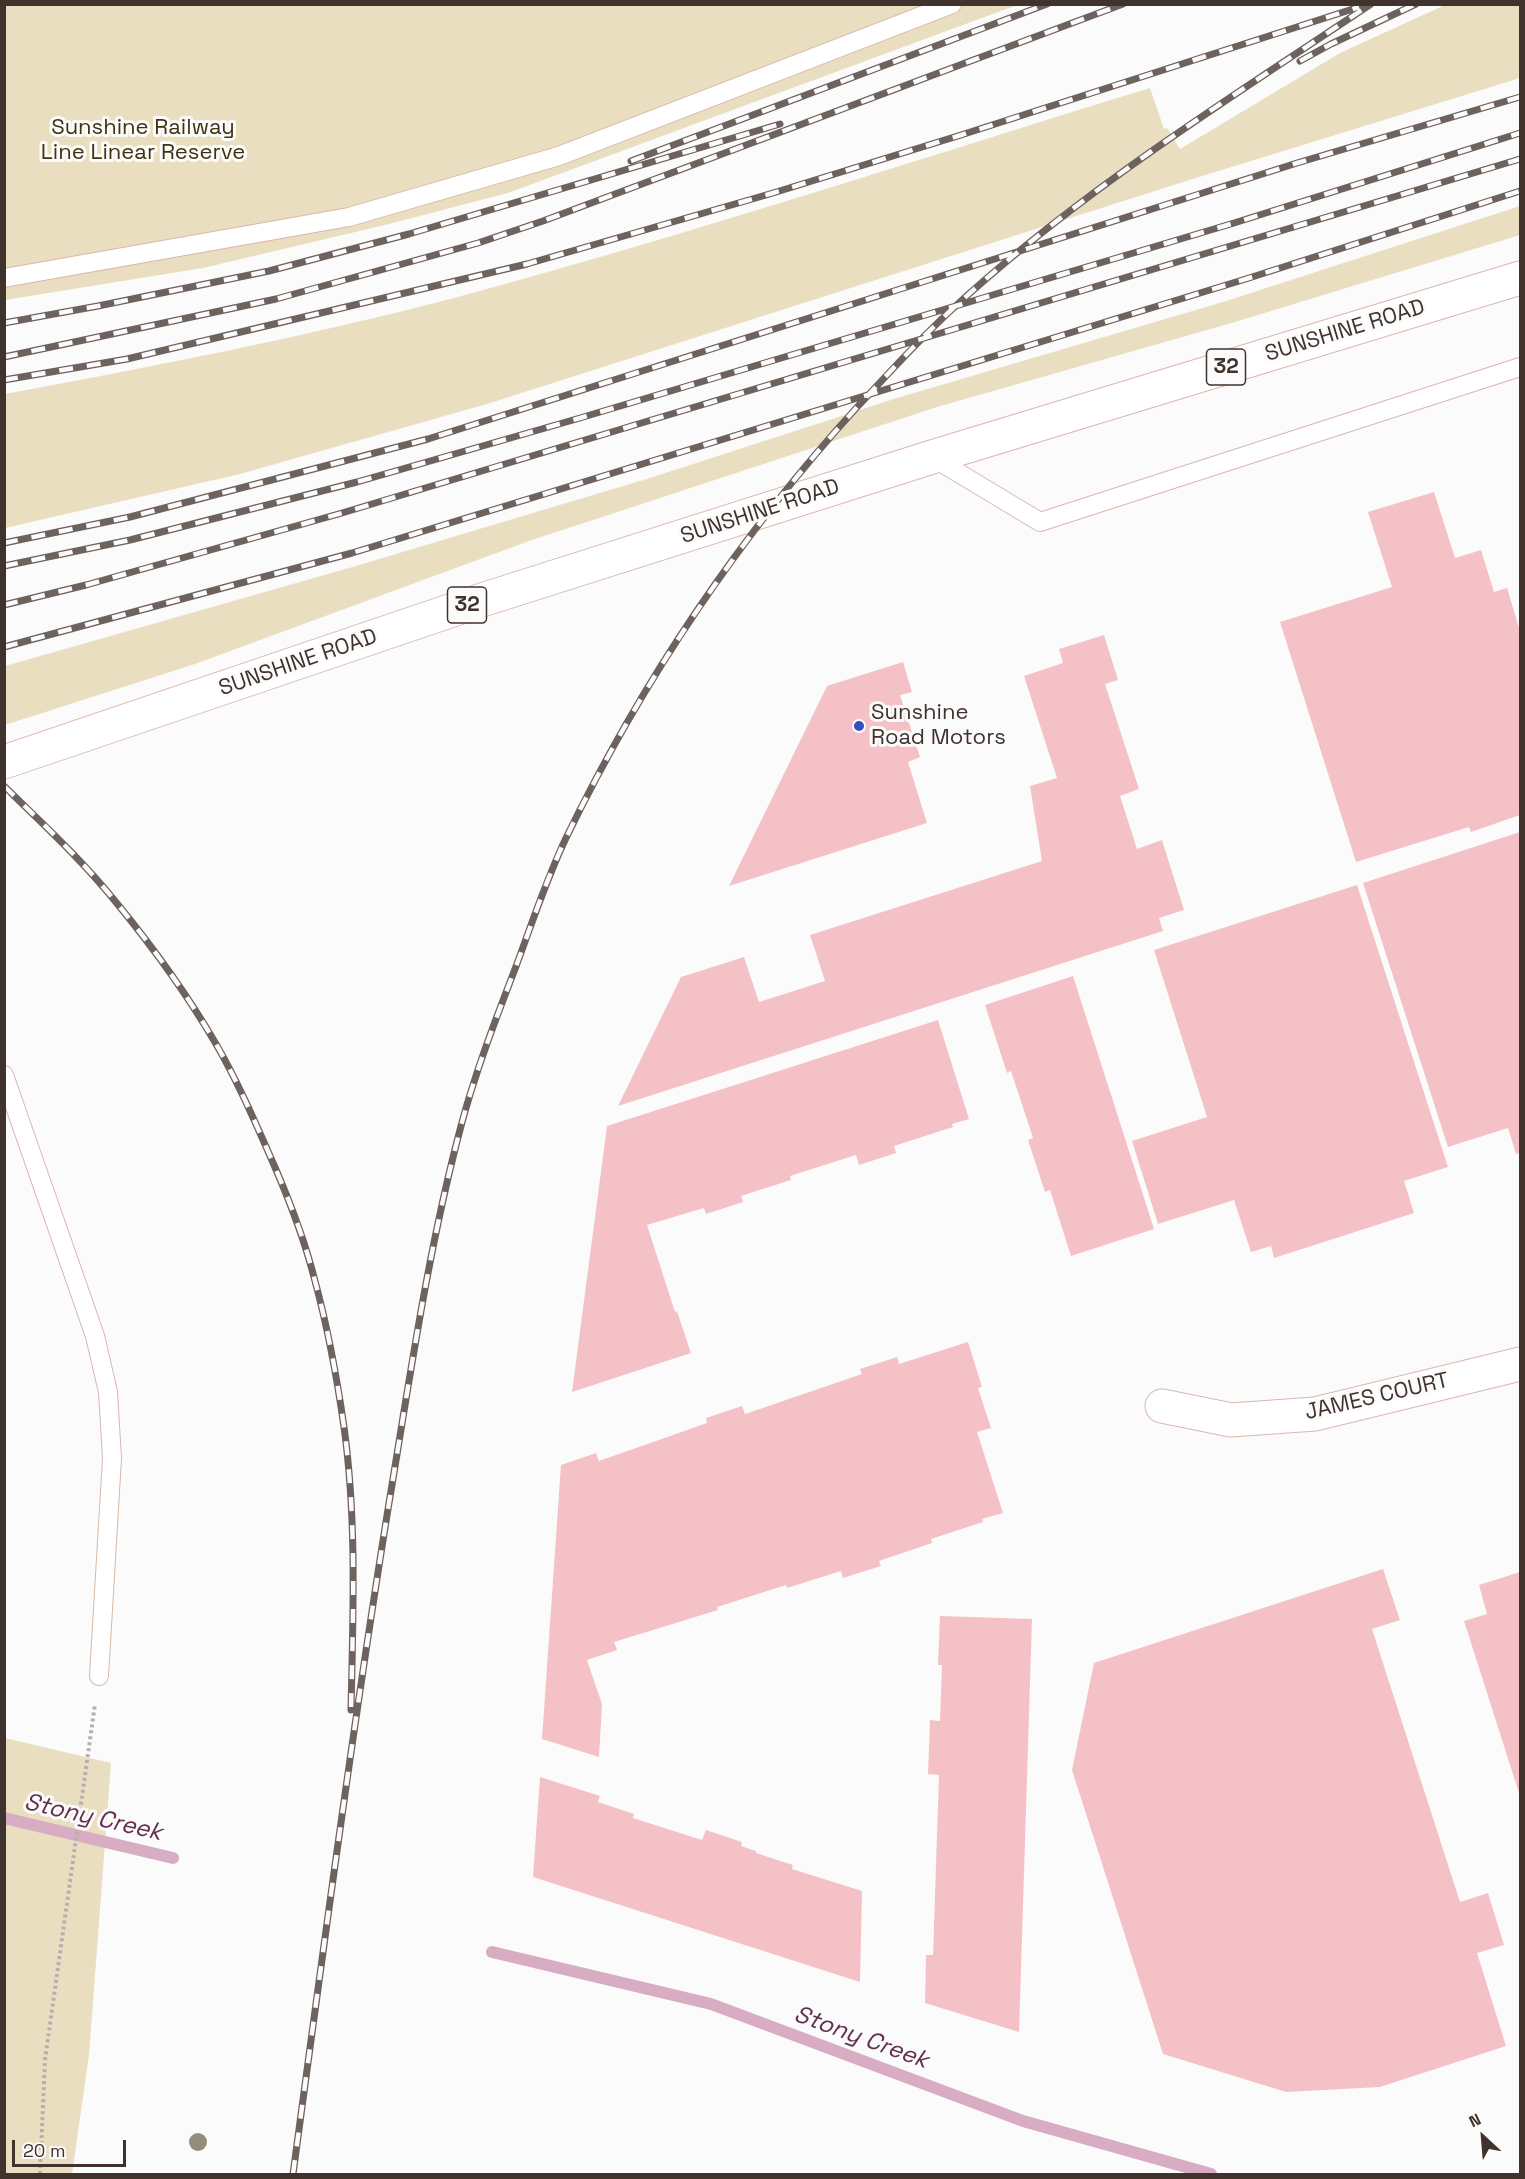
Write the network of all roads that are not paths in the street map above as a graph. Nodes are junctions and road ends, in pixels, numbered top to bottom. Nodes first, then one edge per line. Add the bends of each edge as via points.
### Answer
1 (952, 4) edge
2 (4, 278) edge
3 (1521, 278) edge
4 (1521, 367) edge
5 (932, 457) junction
6 (4, 762) edge
7 (4, 1075) edge
8 (1521, 1364) edge
9 (1162, 1406) dead end
10 (99, 1676) road end

1 - 2 lane via 559,156 349,217
3 - 5 main road, SUNSHINE ROAD / 32
4 - 5 lane via 1040,522
5 - 6 main road, SUNSHINE ROAD / 32 via 485,599
7 - 10 lane via 94,1336 108,1392 112,1458
8 - 9 main road, JAMES COURT via 1315,1414 1232,1420

